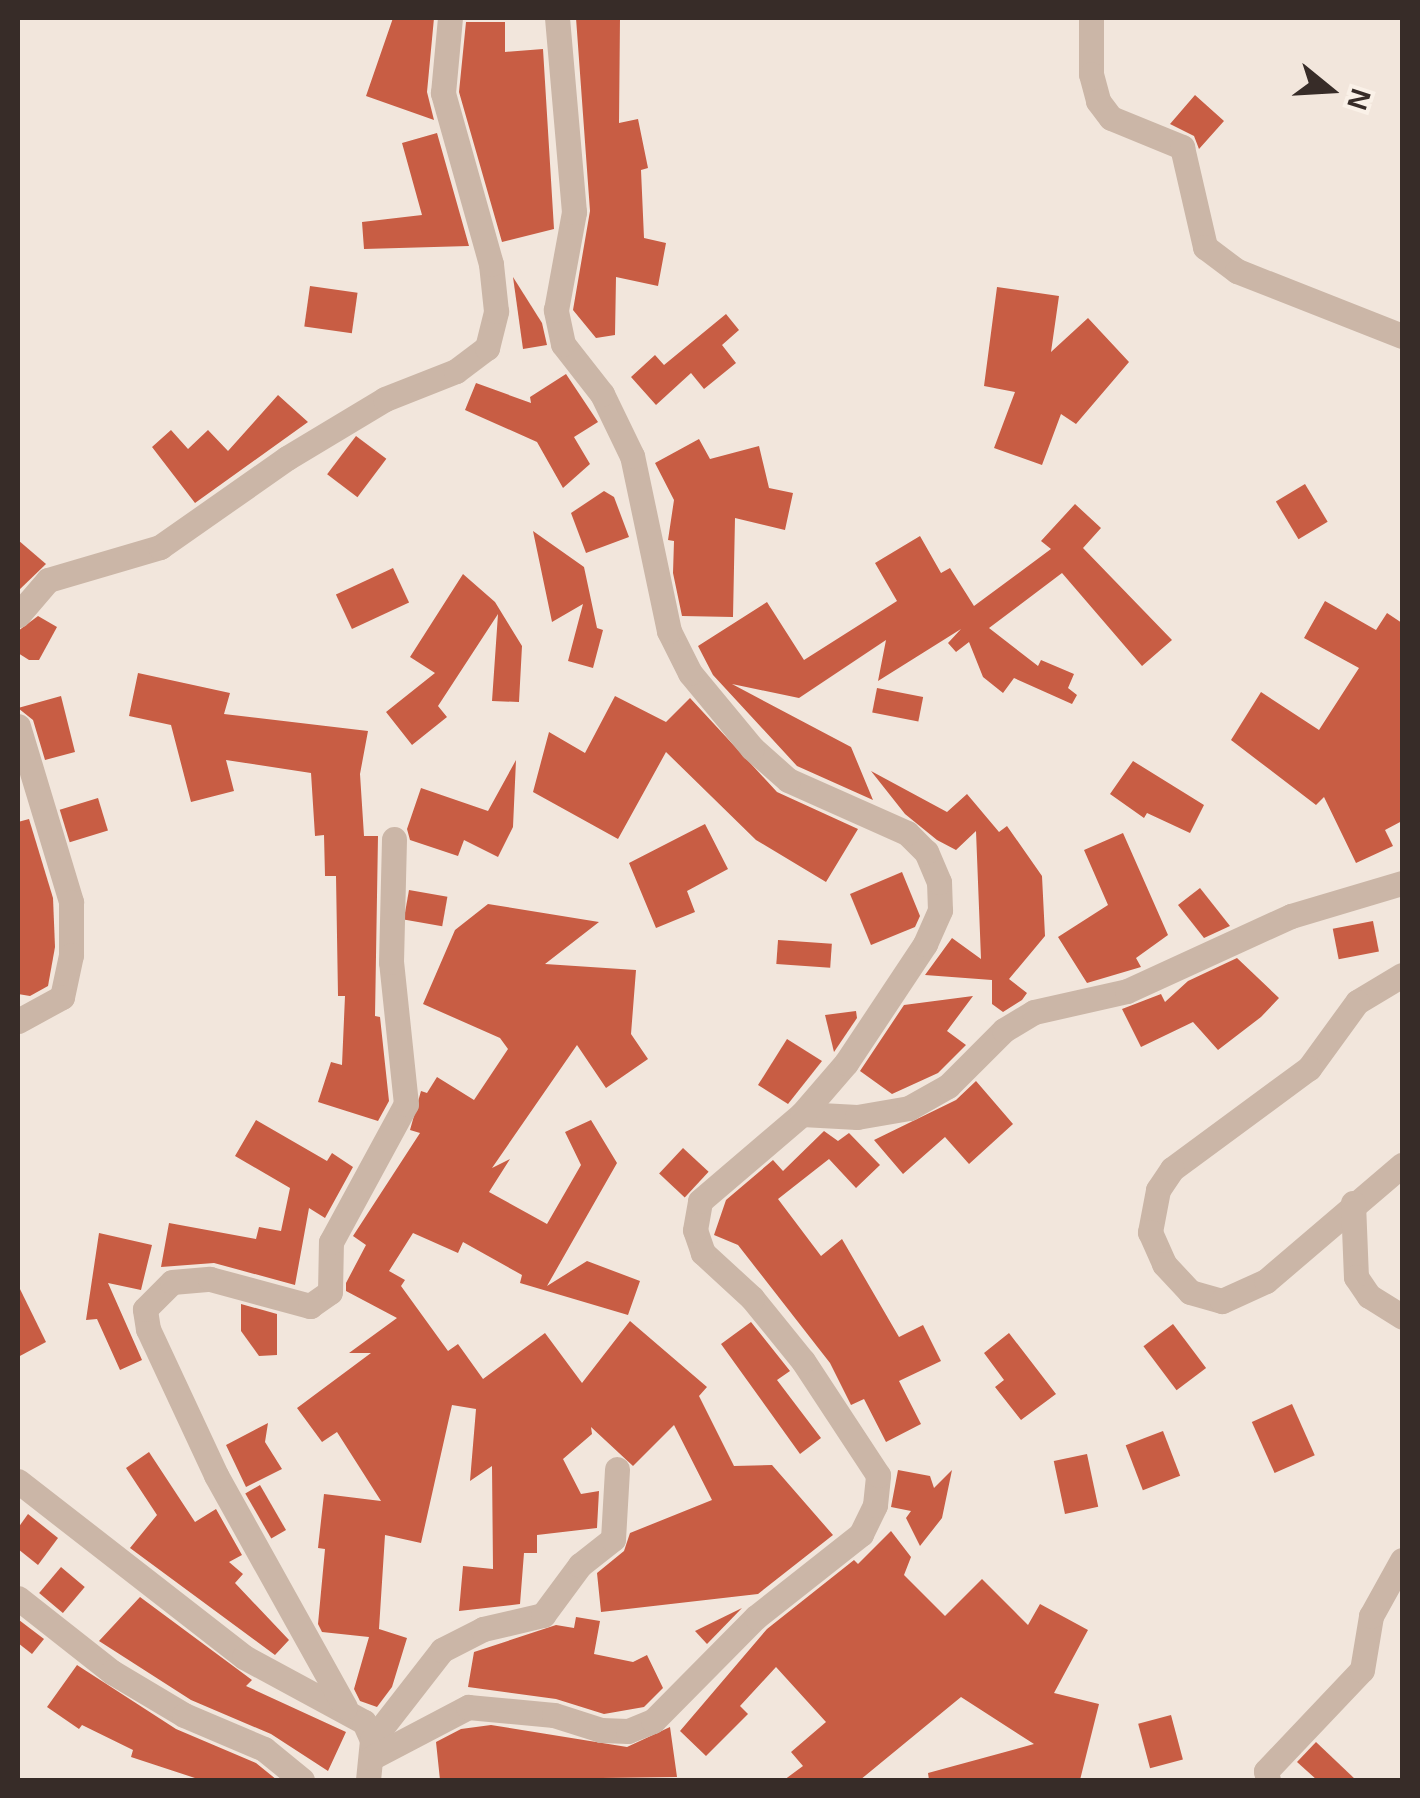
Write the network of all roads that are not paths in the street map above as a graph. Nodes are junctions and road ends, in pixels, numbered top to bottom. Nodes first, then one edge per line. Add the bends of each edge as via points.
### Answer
1 (450, 18) edge
2 (558, 18) edge
3 (1092, 18) edge
4 (1402, 336) edge
5 (18, 615) edge
6 (18, 726) edge
7 (394, 839) dead end
8 (1402, 882) edge
9 (1402, 975) edge
10 (18, 1021) edge
11 (802, 1114) junction
12 (1402, 1164) edge
13 (1353, 1203) junction
14 (1402, 1317) edge
15 (617, 1469) dead end
16 (18, 1481) edge
17 (1402, 1560) edge
18 (18, 1598) edge
19 (346, 1707) junction
20 (371, 1760) edge
21 (302, 1780) edge
22 (1268, 1780) edge

1 - 5 street via 443,93 491,264 496,311 487,348 456,372 384,400 287,458 160,547 48,580
2 - 11 street via 574,212 556,310 563,344 602,394 632,456 668,631 690,673 752,748 808,794 907,833 926,852 939,882 940,910 925,944 846,1063
3 - 4 street via 1091,74 1098,101 1111,118 1182,147 1205,247 1238,272
6 - 10 street via 71,902 71,956 62,997
7 - 19 street via 391,962 406,1104 331,1242 330,1292 310,1306 210,1279 172,1282 145,1309 148,1329 216,1475
8 - 11 street via 1291,916 1127,991 1034,1012 1004,1030 948,1086 909,1108 857,1118
9 - 13 street via 1356,1002 1309,1068 1172,1168 1158,1190 1150,1232 1164,1264 1190,1292 1222,1301 1266,1281
11 - 20 street via 700,1201 695,1230 702,1253 752,1298 803,1361 878,1475 862,1534 756,1618 653,1722 628,1731 601,1730 535,1712 468,1707
12 - 13 street
13 - 14 street via 1356,1277 1369,1296
15 - 20 street via 613,1538 580,1565 543,1616 483,1629 442,1650
16 - 19 street via 244,1657
17 - 22 street via 1371,1616 1362,1670 1266,1770
18 - 21 street via 138,1689 264,1749
19 - 20 street

